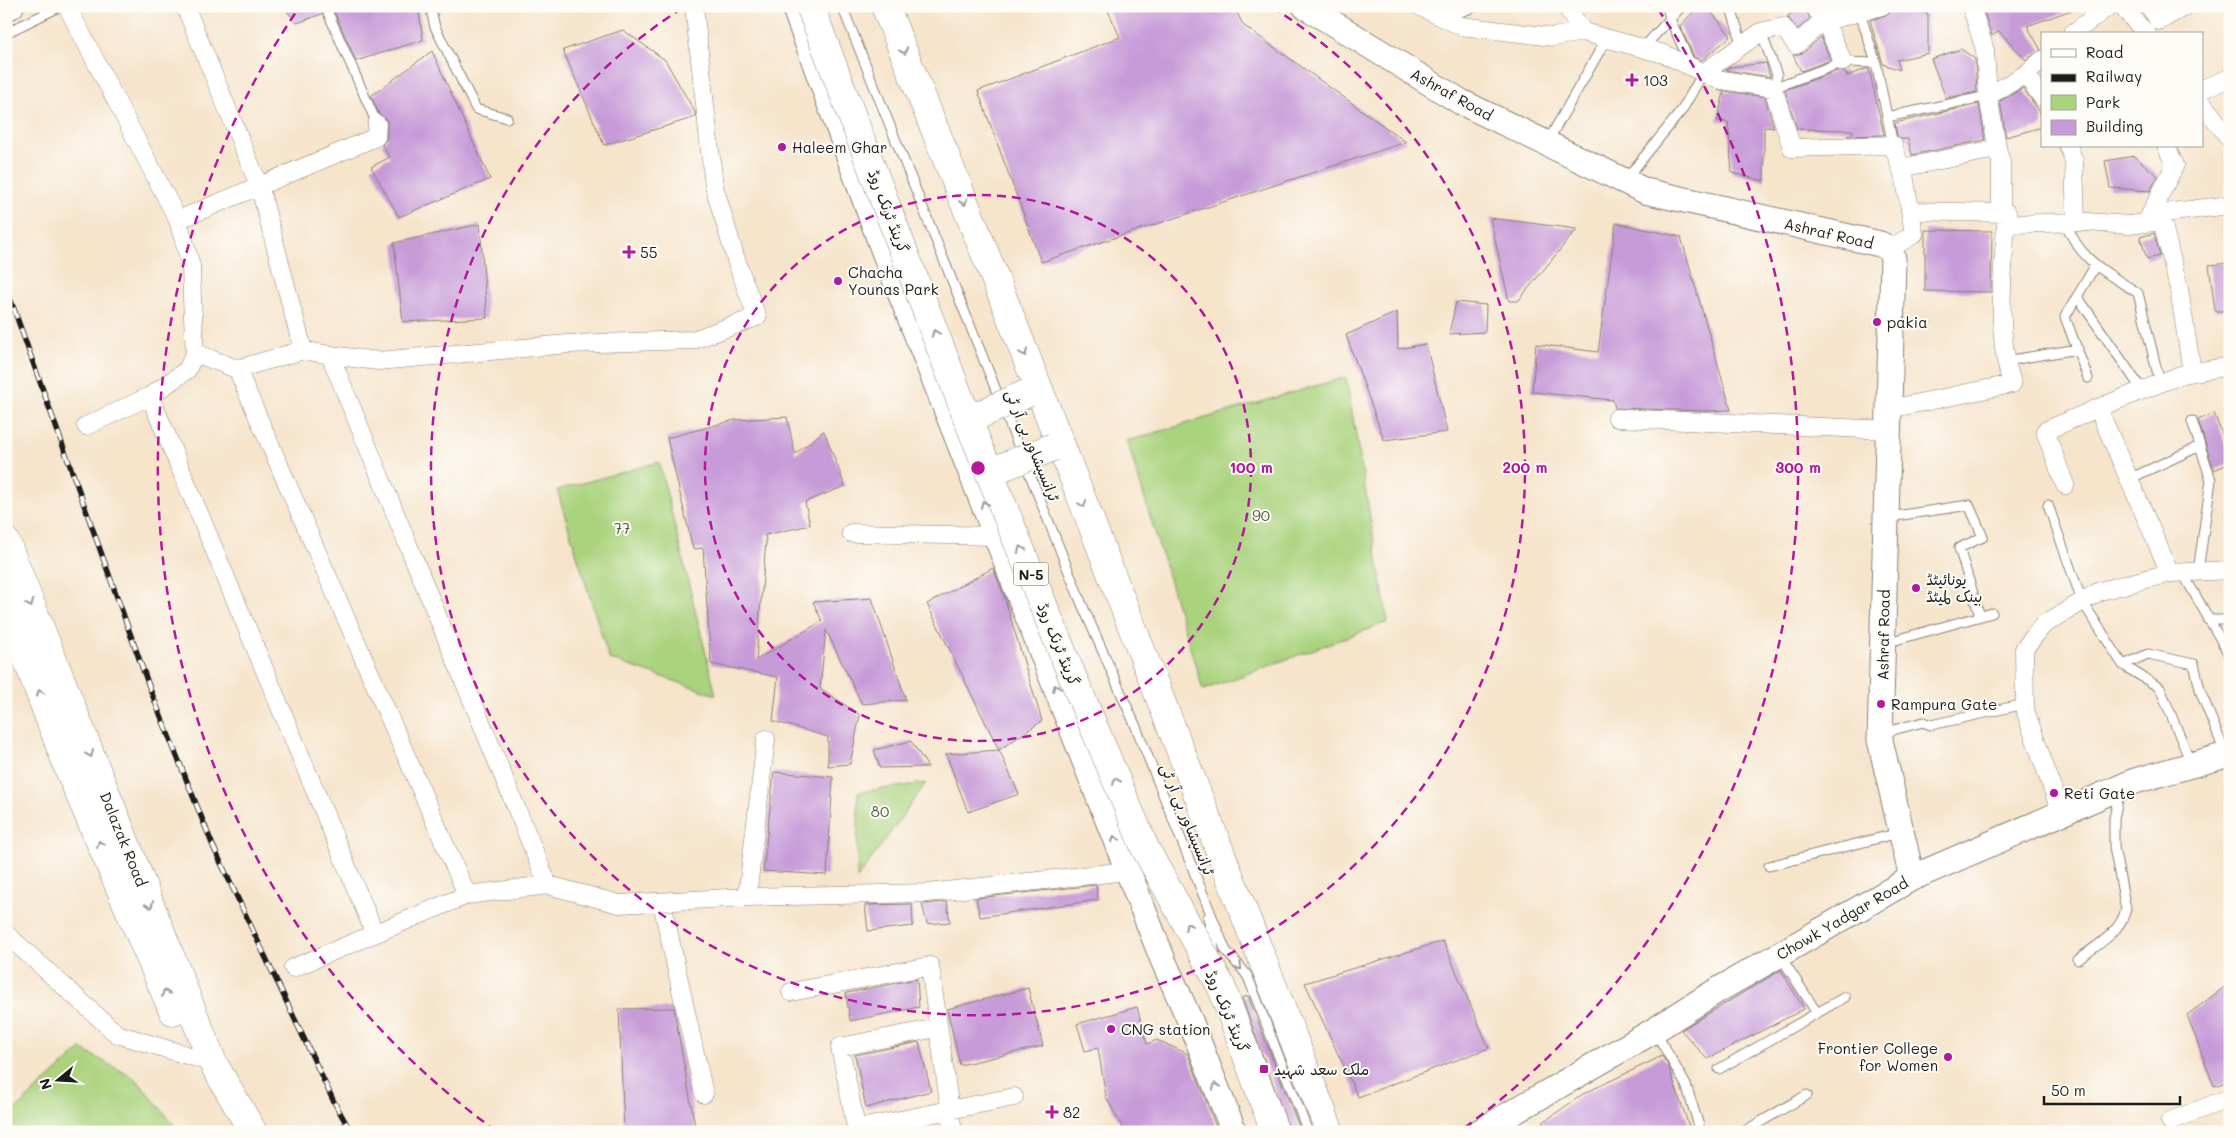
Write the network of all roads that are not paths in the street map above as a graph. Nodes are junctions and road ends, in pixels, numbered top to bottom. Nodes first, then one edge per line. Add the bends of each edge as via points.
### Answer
1 (11, 6) edge
2 (61, 6) edge
3 (66, 6) edge
4 (185, 6) edge
5 (325, 6) edge
6 (430, 6) edge
7 (694, 6) edge
8 (794, 6) edge
9 (810, 6) edge
10 (842, 6) edge
11 (885, 6) edge
12 (1419, 6) edge
13 (1477, 6) edge
14 (1566, 6) edge
15 (1667, 6) edge
16 (1682, 6) edge
17 (1814, 6) edge
18 (1882, 6) edge
19 (1971, 6) edge
20 (2109, 6) edge
21 (2121, 6) edge
22 (2149, 6) edge
23 (2186, 6) edge
24 (1309, 7) edge
25 (1734, 7) edge
26 (6, 8) edge
27 (1857, 8) edge
28 (1444, 18) junction
29 (1670, 19) junction
30 (2159, 21) junction
31 (1826, 23) junction
32 (1583, 32) junction
33 (1761, 32) junction
34 (2075, 32) edge
35 (2145, 32) edge
36 (2149, 32) edge
37 (6, 33) edge
38 (1608, 38) junction
39 (1740, 46) junction
40 (1644, 48) junction
41 (2041, 61) edge
42 (1843, 62) junction
43 (1876, 63) junction
44 (1698, 70) junction
45 (2026, 74) junction
46 (2230, 78) edge
47 (1773, 88) junction
48 (2204, 88) edge
49 (1988, 96) junction
50 (2041, 96) edge
51 (2204, 106) edge
52 (1887, 116) junction
53 (508, 118) dead end
54 (377, 124) joint
55 (2230, 139) edge
56 (1547, 144) junction
57 (1893, 145) junction
58 (2069, 148) edge
59 (2167, 148) edge
60 (1998, 152) junction
61 (1901, 168) junction
62 (1624, 181) junction
63 (260, 188) junction
64 (2230, 205) edge
65 (1910, 211) junction
66 (2004, 218) junction
67 (178, 220) junction
68 (2071, 222) junction
69 (2154, 222) junction
70 (1890, 249) junction
71 (2095, 266) junction
72 (2077, 296) junction
73 (2078, 349) junction
74 (302, 350) junction
75 (195, 353) junction
76 (330, 355) junction
77 (2005, 361) junction
78 (2230, 366) edge
79 (237, 369) junction
80 (2192, 372) junction
81 (2088, 378) dead end
82 (2160, 383) junction
83 (2142, 390) junction
84 (1033, 391) junction
85 (150, 396) junction
86 (2098, 408) junction
87 (1617, 418) dead end
88 (1888, 419) junction
89 (968, 420) junction
90 (2192, 421) dead end
91 (86, 426) dead end
92 (1056, 446) junction
93 (2200, 446) junction
94 (990, 472) junction
95 (2129, 479) junction
96 (2066, 485) dead end
97 (2048, 506) dead end
98 (1886, 517) junction
99 (851, 533) dead end
100 (996, 536) junction
101 (6, 542) edge
102 (2230, 570) edge
103 (2183, 572) junction
104 (2082, 602) junction
105 (6, 604) edge
106 (1992, 613) dead end
107 (1980, 616) junction
108 (2208, 620) junction
109 (2230, 620) edge
110 (1883, 644) junction
111 (2230, 656) edge
112 (2123, 665) junction
113 (2025, 704) junction
114 (1880, 733) junction
115 (766, 739) dead end
116 (2228, 754) edge
117 (2192, 765) junction
118 (2120, 788) junction
119 (2060, 813) junction
120 (1901, 832) junction
121 (1769, 866) dead end
122 (1128, 871) junction
123 (1912, 878) junction
124 (548, 885) junction
125 (1202, 893) junction
126 (467, 896) junction
127 (747, 897) junction
128 (662, 903) junction
129 (6, 934) edge
130 (375, 934) junction
131 (1779, 954) junction
132 (2078, 960) dead end
133 (293, 968) dead end
134 (791, 992) dead end
135 (1845, 997) dead end
136 (1816, 1013) junction
137 (937, 1028) junction
138 (1655, 1030) junction
139 (203, 1060) junction
140 (1720, 1069) dead end
141 (704, 1094) dead end
142 (1807, 1094) dead end
143 (1014, 1096) dead end
144 (2230, 1098) edge
145 (950, 1110) junction
146 (2170, 1121) dead end
147 (856, 1131) edge
148 (231, 1132) edge
149 (252, 1132) edge
150 (953, 1132) edge
151 (1234, 1132) edge
152 (1269, 1132) edge
153 (1275, 1132) edge
154 (1308, 1132) edge
155 (1330, 1132) edge
156 (1479, 1132) edge
157 (1701, 1132) edge
158 (1743, 1132) edge

1 - 26 street
2 - 37 lane
3 - 67 street
4 - 63 street
5 - 54 lane
6 - 53 lane via 435,27 476,109
7 - 76 street via 714,186 737,263 758,317 693,340 568,344 378,361
100 -> 8 street via 883,249
89 -> 9 main road, گرینڈ ٹرنک روڈ / N-5, bridge
10 - 125 lane, ٹرانسپشاور بی آر ٹی via 1081,602 1136,727
11 -> 84 main road
12 - 28 street
13 - 28 lane
14 - 32 street
15 - 29 lane
16 - 29 lane
17 - 31 street
18 - 27 street
19 - 49 street via 1985,50
20 - 34 street
21 - 35 street
22 - 30 street
23 - 30 street
24 - 56 street, Ashraf Road via 1461,102
25 - 39 lane
27 - 31 street
27 - 43 lane
28 - 32 street via 1461,26 1552,37
29 - 40 lane
29 - 44 lane
30 - 36 lane
31 - 33 street via 1817,26 1796,45 1783,27
31 - 42 street
32 - 38 street
33 - 39 street
33 - 47 lane via 1777,75
38 - 40 street
38 - 56 lane
39 - 44 street
40 - 44 street
41 - 45 street
42 - 43 lane
42 - 47 lane
43 - 52 lane
44 - 47 street via 1716,79
44 - 62 lane via 1682,110
45 - 49 street
45 - 50 street
46 - 48 street
47 - 57 street via 1792,148
49 - 52 lane
49 - 60 street
51 - 55 street
52 - 57 lane
54 - 63 street via 376,137
56 - 62 street, Ashraf Road
57 - 61 street
58 - 68 street via 2074,161
59 - 69 street via 2175,166
60 - 61 street via 1991,150
60 - 66 street
61 - 65 street
62 - 70 street, Ashraf Road via 1645,191 1880,244
63 - 67 street
63 - 74 street
64 - 69 street via 2165,213
65 - 66 street
65 - 70 street via 1914,234
66 - 68 street
66 - 77 street via 2001,304
67 - 75 street via 191,266
68 - 69 street via 2129,225
68 - 71 lane via 2070,235
69 - 80 street via 2179,289
70 - 88 street, Ashraf Road via 1893,258
71 - 72 lane
71 - 82 lane via 2138,293
72 - 73 lane via 2066,317
72 - 83 lane
73 - 77 lane
73 - 81 lane
74 - 76 street
74 - 79 street
75 - 79 street
75 - 85 street via 188,370
76 - 124 street
77 - 88 street via 2012,384
78 - 80 street
79 - 126 street
80 - 82 street
82 - 83 street
83 - 86 street
84 - 89 main road, bridge
84 - 92 main road
85 - 91 street
85 - 130 street
86 - 95 street
86 - 96 street via 2045,431
87 - 88 street
88 - 98 street, Ashraf Road
89 - 94 main road, گرینڈ ٹرنک روڈ / N-5, bridge
90 - 93 lane
92 - 94 main road, bridge
92 -> 155 main road
93 - 95 lane
93 - 103 lane via 2211,480
153 -> 94 main road, گرینڈ ٹرنک روڈ / N-5, bridge via 1221,986 1144,848
95 - 103 street
97 - 104 lane
98 - 107 lane via 1969,505 1983,537 1959,548
98 - 110 street, Ashraf Road
99 - 100 street
122 -> 100 street
101 -> 139 main road, Dalazak Road
102 - 103 street
103 - 104 street via 2100,591
103 - 108 lane
104 - 112 lane
104 - 113 street via 2043,625 2024,649
139 -> 105 main road, Dalazak Road via 145,949 69,770
106 - 107 lane
107 - 110 lane
108 - 109 lane
108 - 111 lane
110 - 114 street, Ashraf Road
112 - 116 lane via 2148,654 2194,664 2201,693
112 - 117 lane via 2160,688
113 - 114 lane
113 - 119 street
114 - 120 street, Ashraf Road
115 - 127 street
116 - 117 street, Chowk Yadgar Road
117 - 118 street, Chowk Yadgar Road
118 - 119 street, Chowk Yadgar Road
118 - 132 lane via 2114,818 2114,848 2126,909 2124,918 2111,934
119 - 123 street, Chowk Yadgar Road
120 - 121 lane
120 - 123 street, Ashraf Road
122 - 127 street via 928,893
151 -> 122 street
123 - 131 street, Chowk Yadgar Road
124 - 126 street
124 - 128 street via 619,904
125 - 152 lane, ٹرانسپشاور بی آر ٹی via 1217,964 1219,1001
125 -> 154 lane, ٹرانسپشاور بی آر ٹی via 1225,949 1248,977
126 - 130 street
127 - 128 street
128 - 141 street
129 - 139 street via 117,1034
130 - 133 street
131 - 136 lane
131 - 138 street, Chowk Yadgar Road
134 - 137 street via 930,966
135 - 136 lane
136 - 140 lane
137 - 145 street
137 - 147 street via 840,1047
138 - 156 street, Chowk Yadgar Road
138 - 157 lane via 1686,1085
139 - 148 main road, Dalazak Road
139 - 149 main road, Dalazak Road
142 - 158 lane
143 - 145 street
144 - 146 street
145 - 147 street
145 - 150 street

